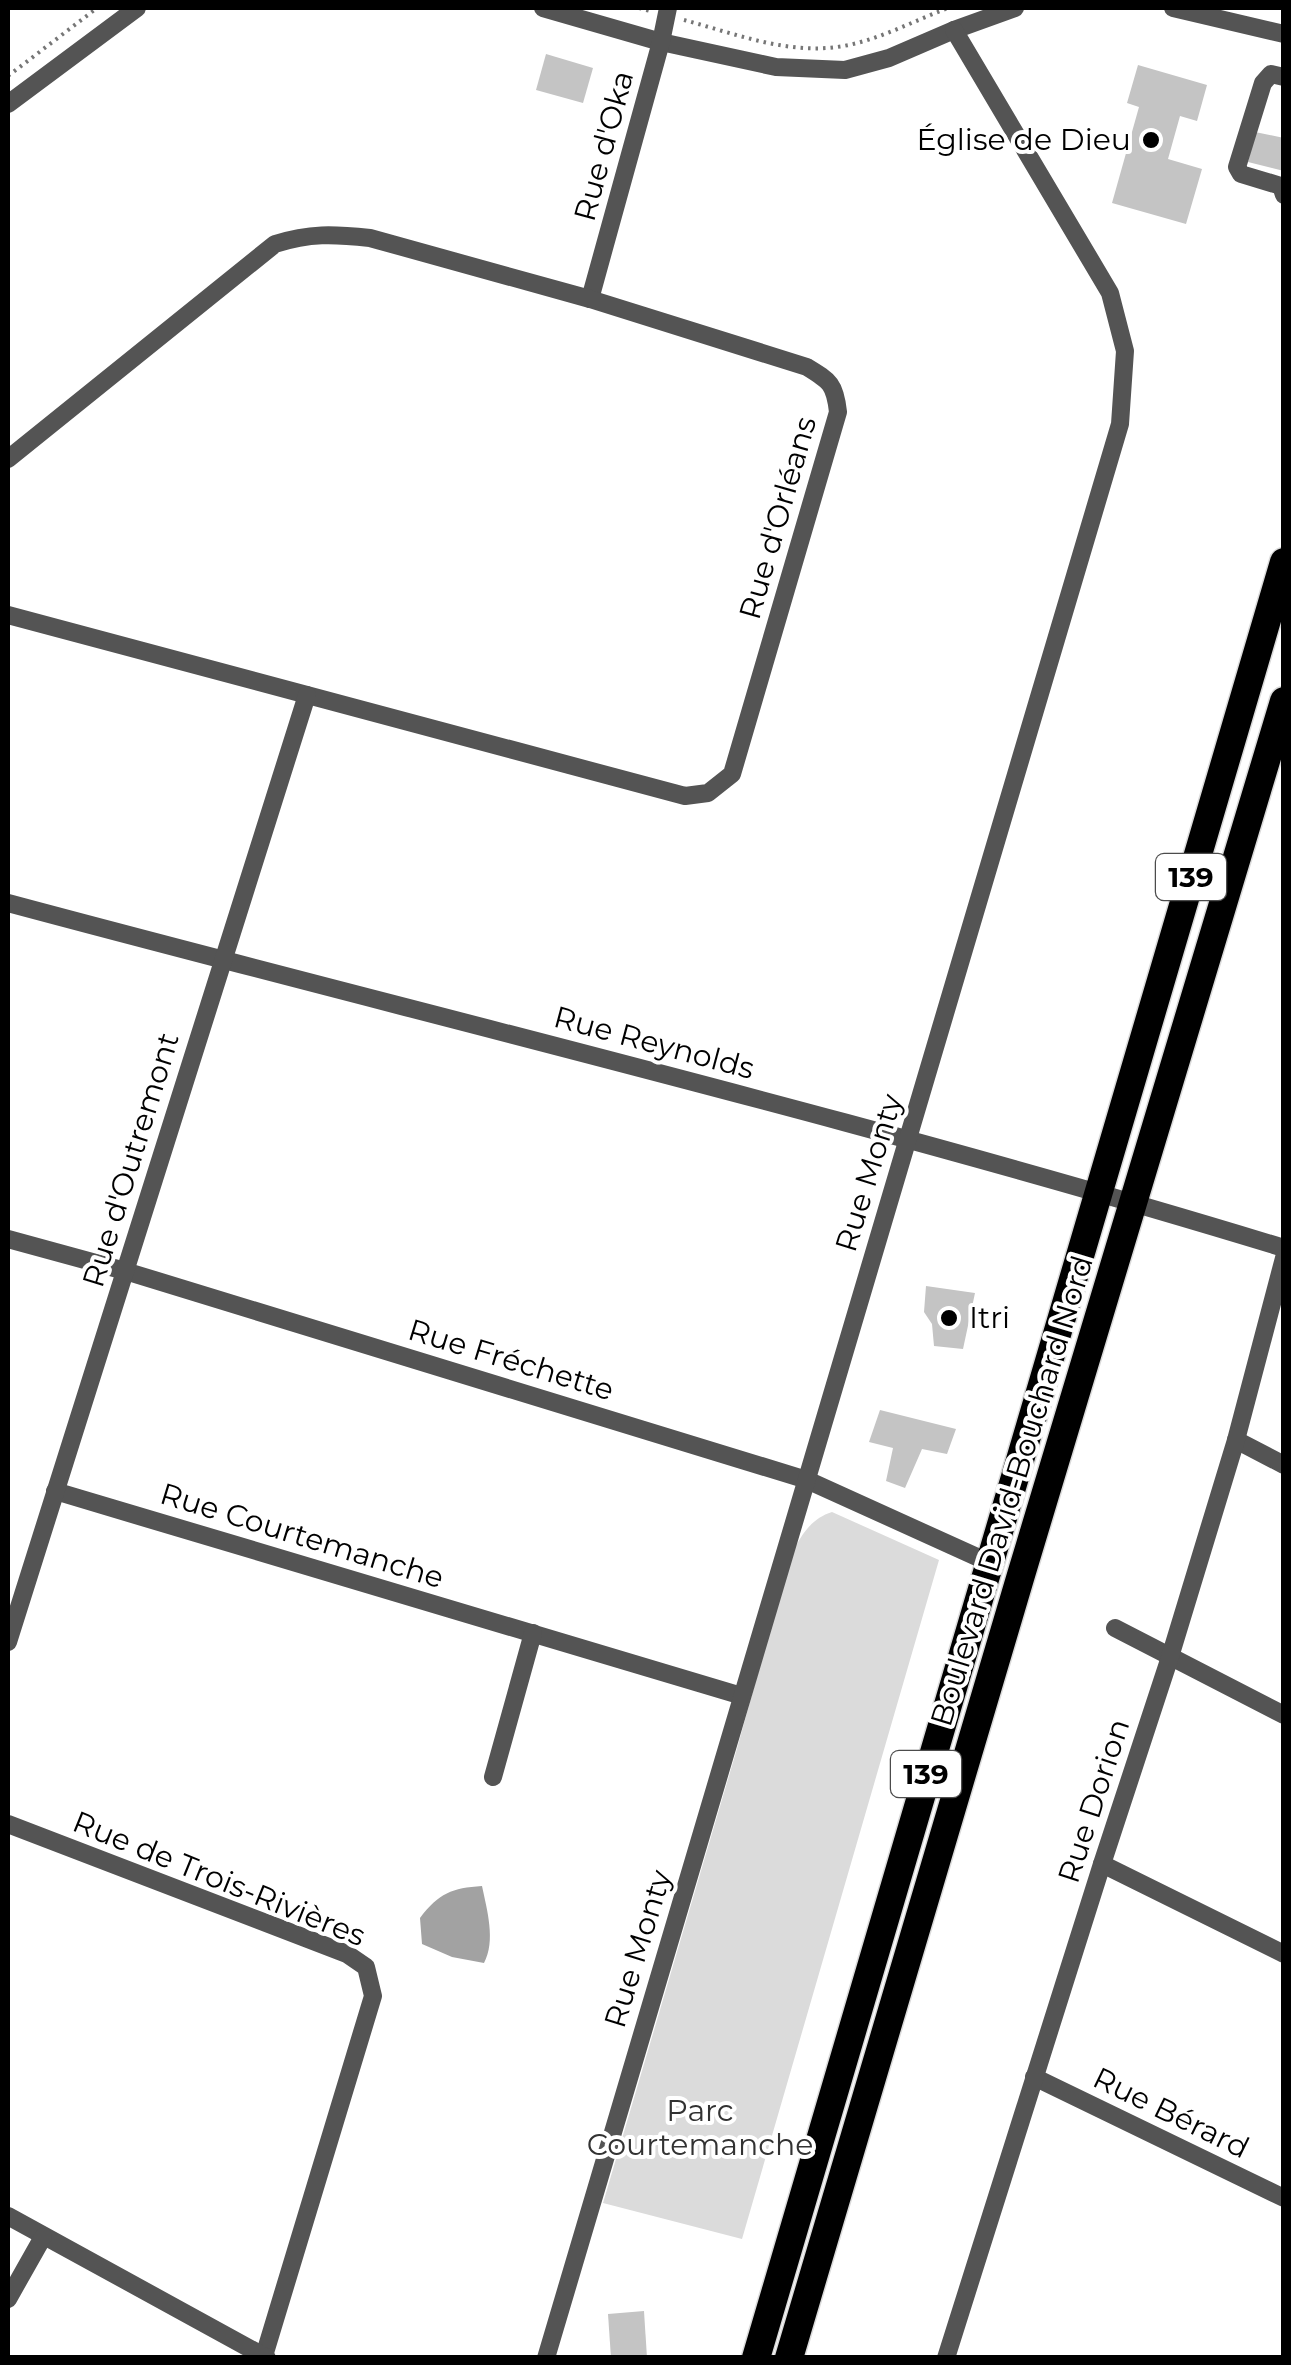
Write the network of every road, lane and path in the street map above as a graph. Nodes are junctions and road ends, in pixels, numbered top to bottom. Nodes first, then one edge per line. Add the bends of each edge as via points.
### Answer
1 (97, 8) edge
2 (137, 8) edge
3 (542, 8) edge
4 (639, 8) edge
5 (948, 8) edge
6 (1015, 8) edge
7 (1173, 8) edge
8 (667, 11) edge
9 (954, 30) junction
10 (1284, 34) edge
11 (661, 42) junction
12 (8, 76) edge
13 (1284, 77) edge
14 (8, 104) edge
15 (1284, 195) edge
16 (590, 299) junction
17 (8, 459) edge
18 (1284, 562) edge
19 (8, 615) edge
20 (307, 694) junction
21 (1284, 701) edge
22 (8, 904) edge
23 (222, 961) junction
24 (908, 1140) junction
25 (1099, 1192) junction
26 (1133, 1202) junction
27 (8, 1239) edge
28 (1284, 1248) edge
29 (1284, 1258) edge
30 (125, 1271) junction
31 (1236, 1440) junction
32 (1284, 1465) edge
33 (806, 1480) junction
34 (55, 1491) junction
35 (988, 1562) junction
36 (1115, 1628) dead end
37 (533, 1633) junction
38 (8, 1642) edge
39 (1170, 1657) junction
40 (742, 1696) junction
41 (1284, 1715) edge
42 (493, 1777) dead end
43 (8, 1824) edge
44 (1102, 1864) junction
45 (1284, 1954) edge
46 (1034, 2077) junction
47 (1284, 2198) edge
48 (8, 2216) edge
49 (43, 2237) junction
50 (8, 2299) edge
51 (266, 2357) edge
52 (546, 2358) edge
53 (756, 2358) edge
54 (789, 2358) edge
55 (946, 2358) edge

1 - 12 path
2 - 14 street
3 - 11 street
4 - 8 path
5 - 8 path via 835,48 774,44
6 - 9 street
7 - 10 street
8 - 11 street, Rue d'Oka
9 - 11 street via 845,70 776,67
9 - 24 street, Rue Monty via 1110,293 1125,351 1124,396
11 - 16 street, Rue d'Oka
13 - 15 street via 1271,74 1263,83 1237,166 1241,174 1281,186
16 - 17 street, Rue d'Orléans via 370,238 300,236 274,244
16 - 20 street, Rue d'Orléans via 807,367 836,390 838,412 732,774 708,793 684,796
18 - 25 highway, Boulevard David-Bouchard Nord / 139
19 - 20 street, Rue d'Orléans
20 - 23 street, Rue d'Outremont
21 - 26 highway, Boulevard David-Bouchard Nord / 139
22 - 23 street, Rue Reynolds
23 - 24 street, Rue Reynolds
23 - 30 street, Rue d'Outremont
24 - 25 street, Rue Reynolds
24 - 33 street, Rue Monty
25 - 26 street, Rue Reynolds
25 - 35 highway, Boulevard David-Bouchard Nord / 139
26 - 28 street, Rue Reynolds
26 - 54 highway, Boulevard David-Bouchard Nord / 139
27 - 30 street, Rue Fréchette
29 - 31 street, Rue Dorion
30 - 33 street, Rue Fréchette
30 - 34 street, Rue d'Outremont
31 - 32 street
31 - 39 street, Rue Dorion
33 - 35 street, Rue Fréchette
33 - 40 street, Rue Monty
34 - 37 street, Rue Courtemanche
34 - 38 street, Rue d'Outremont
35 - 53 highway, Boulevard David-Bouchard Nord / 139
36 - 39 street
37 - 40 street, Rue Courtemanche
37 - 42 street
39 - 41 street
39 - 44 street, Rue Dorion
40 - 52 street, Rue Monty
43 - 51 street, Rue de Trois-Rivières via 366,1966 373,1996
44 - 45 street
44 - 46 street, Rue Dorion
46 - 47 street, Rue Bérard
46 - 55 street, Rue Dorion
48 - 49 street
49 - 50 street
49 - 51 street

